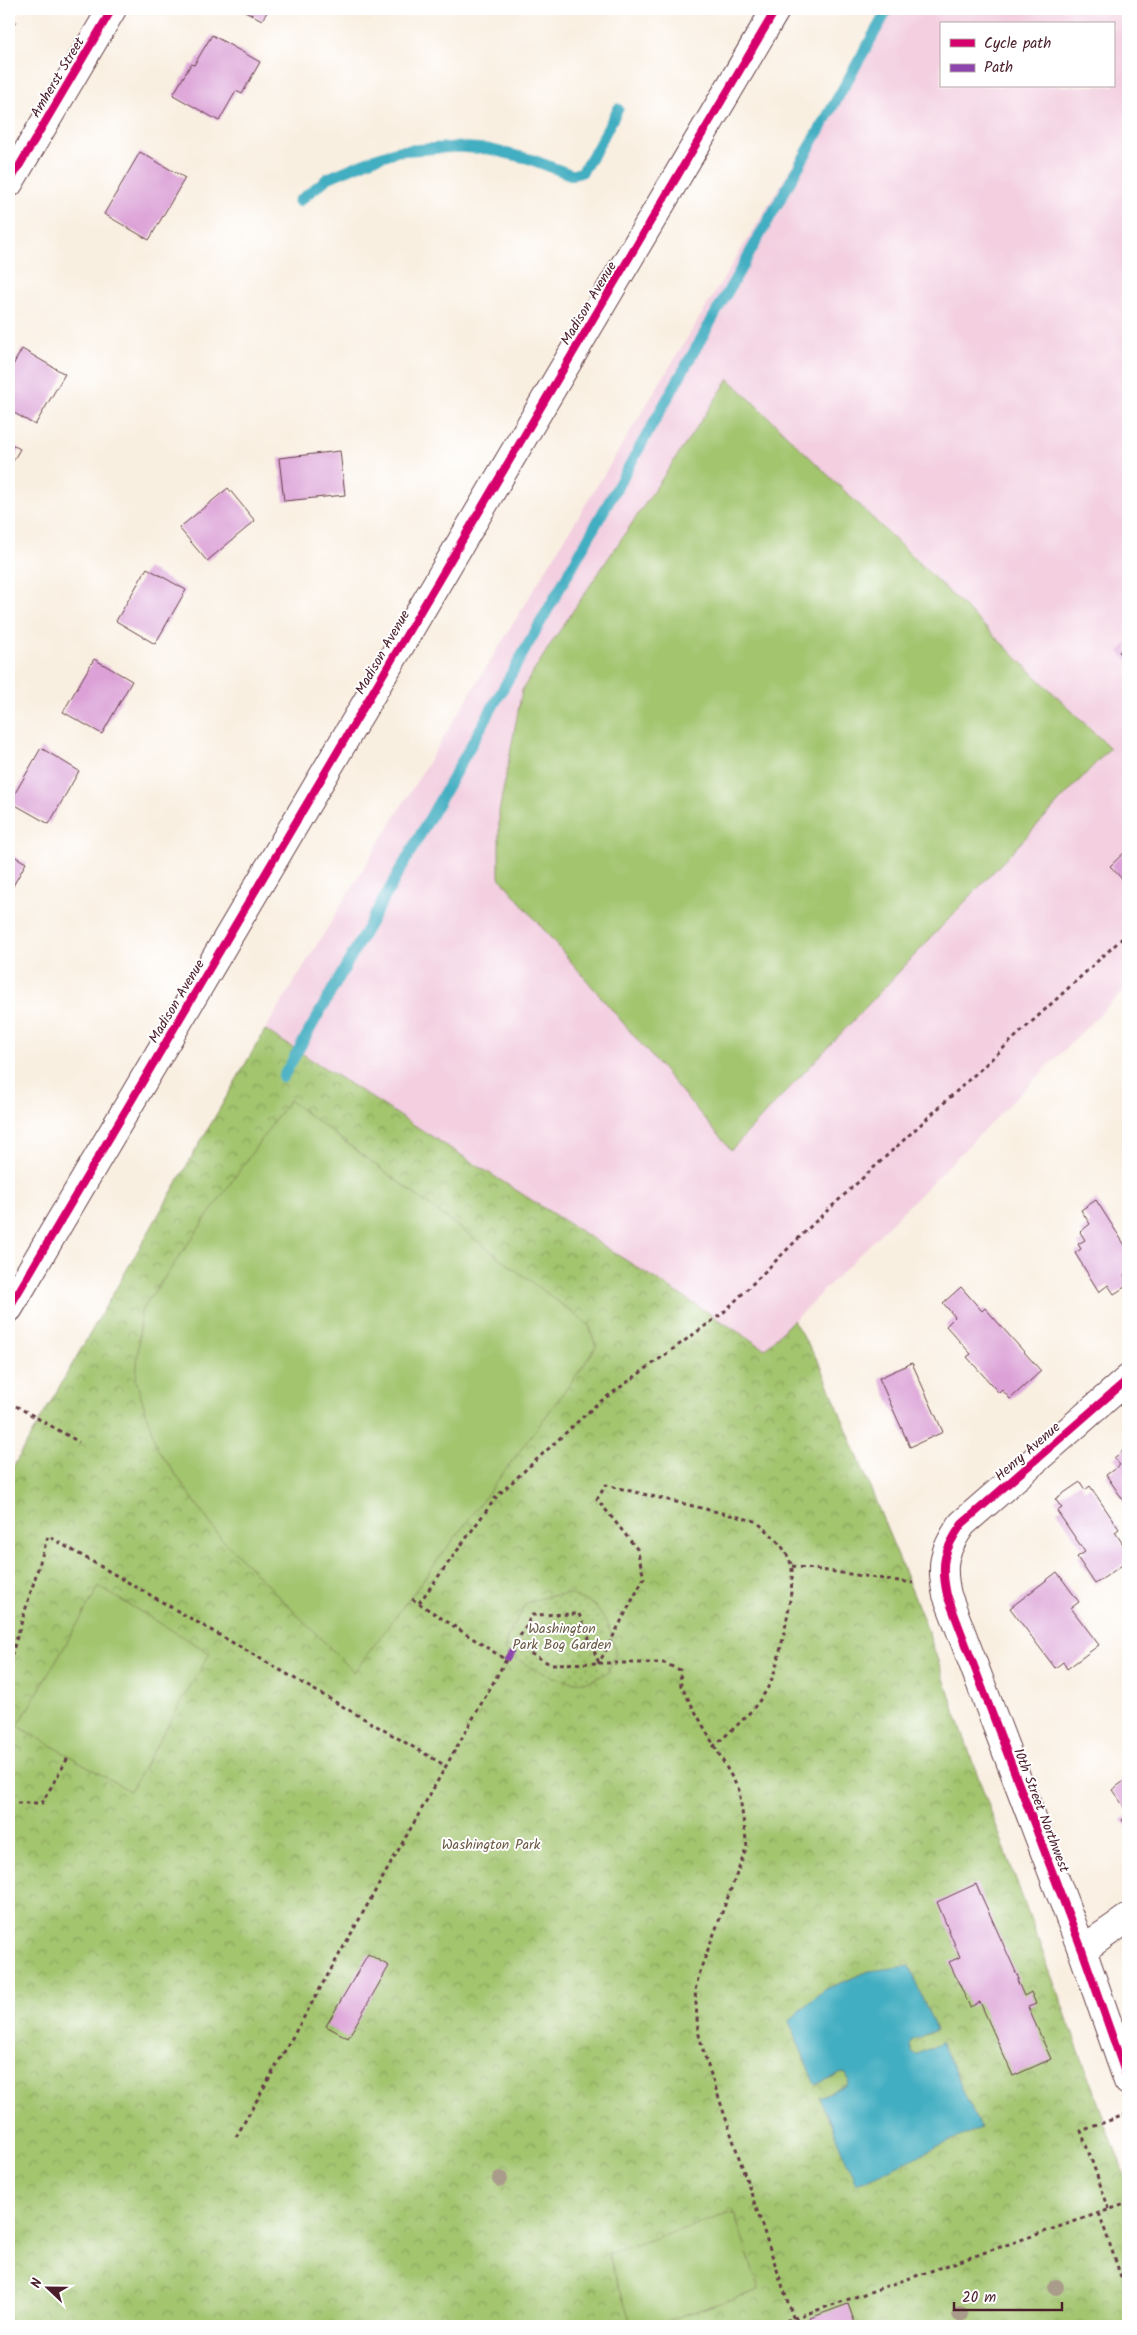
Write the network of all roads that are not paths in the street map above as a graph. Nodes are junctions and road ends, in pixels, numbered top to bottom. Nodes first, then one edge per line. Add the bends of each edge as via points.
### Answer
1 (112, 9) edge
2 (776, 9) edge
3 (9, 183) edge
4 (9, 1308) edge
5 (1128, 1379) edge
6 (947, 1546) joint
7 (1128, 1918) edge
8 (1082, 1950) junction
9 (1128, 2081) edge

1 - 3 street, Amherst Street
2 - 4 street, Madison Avenue
5 - 6 street, Henry Avenue via 962,1524
6 - 8 street, 10th Street Northwest via 942,1573 947,1595
7 - 8 street
8 - 9 street, 10th Street Northwest

